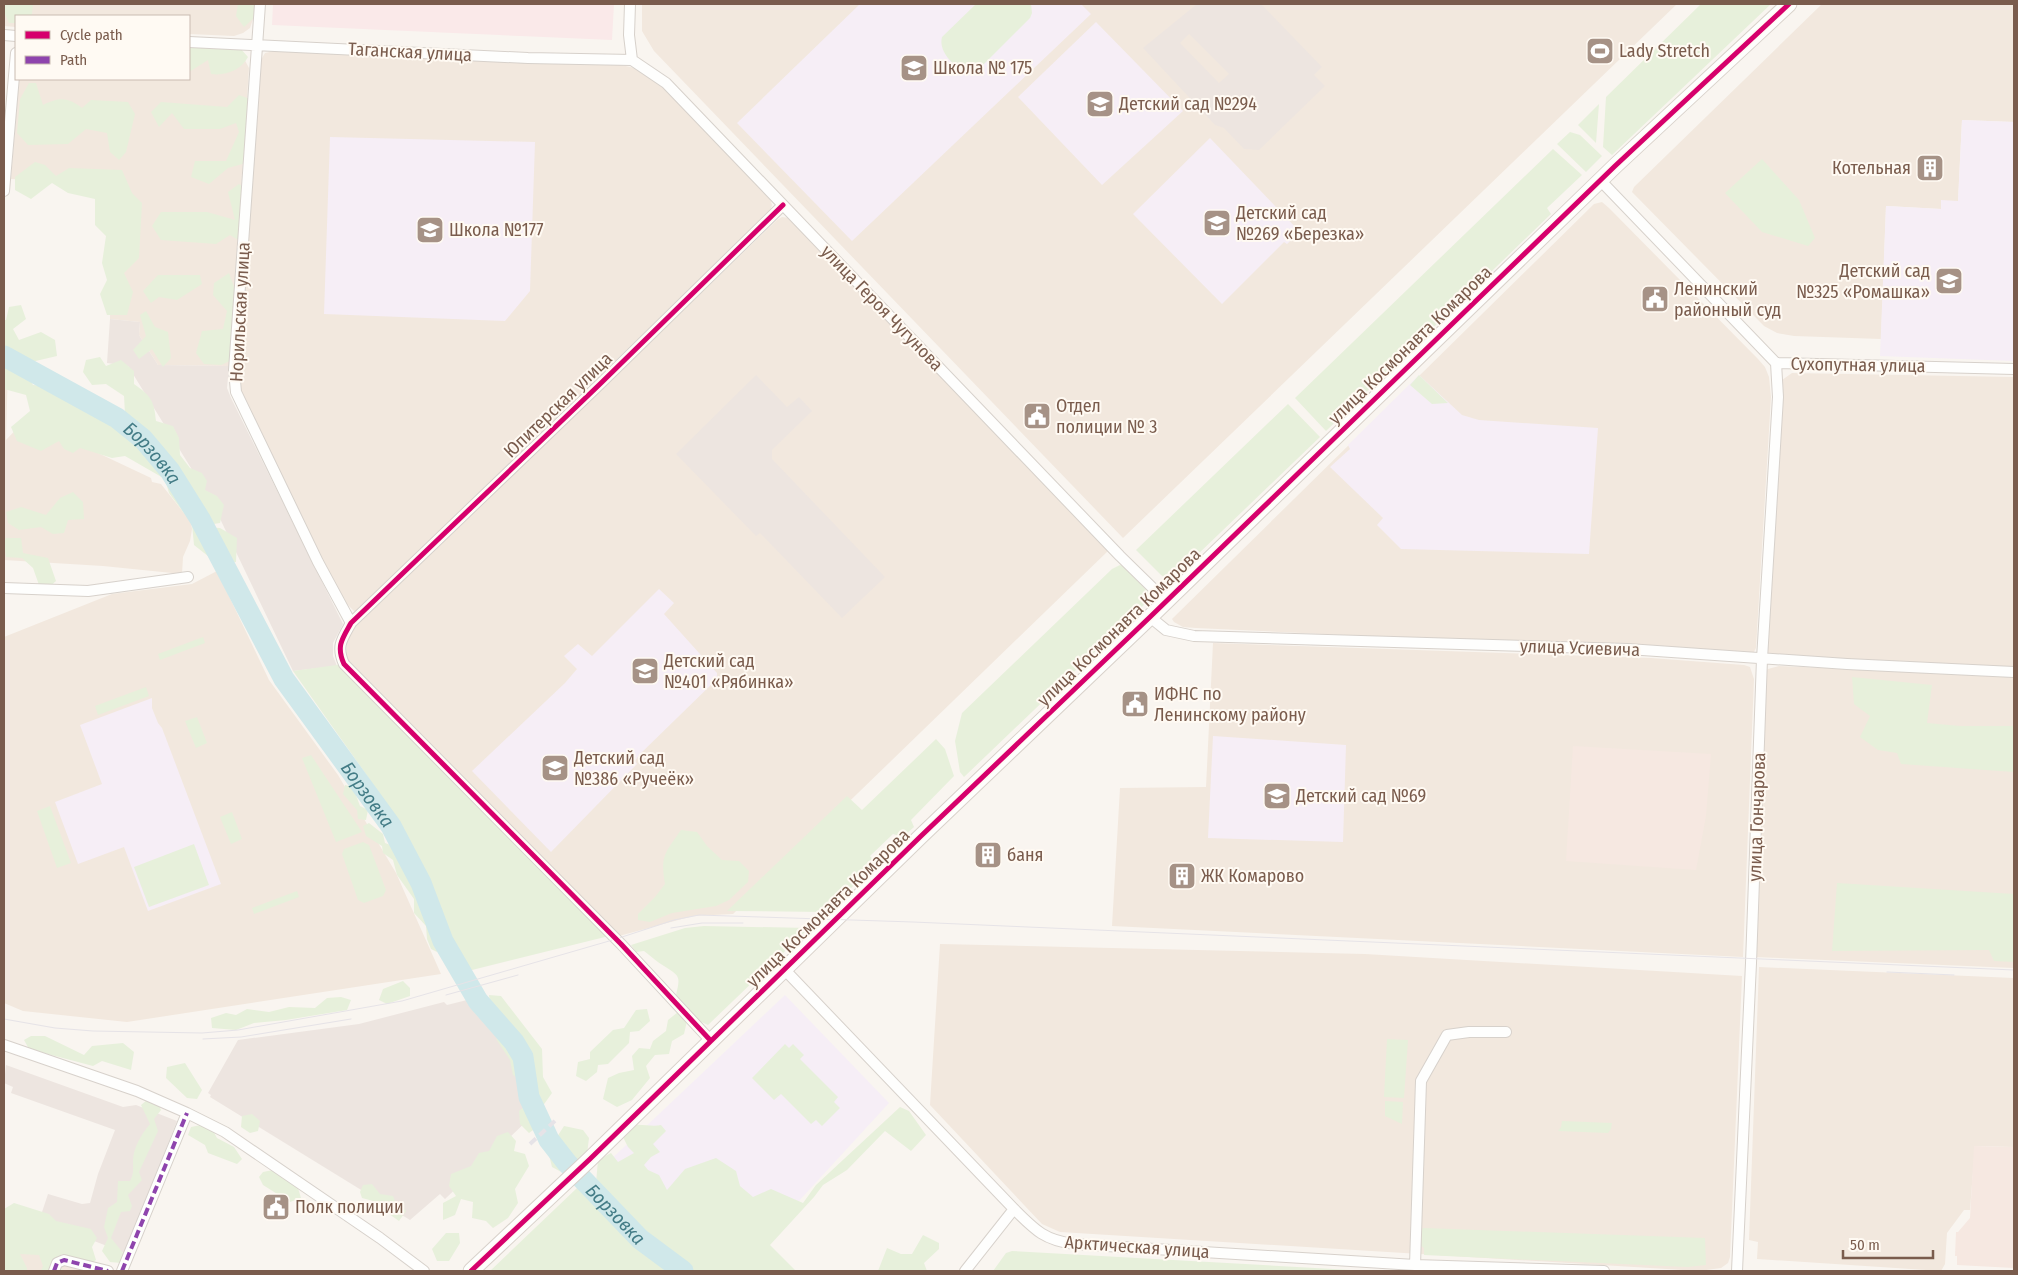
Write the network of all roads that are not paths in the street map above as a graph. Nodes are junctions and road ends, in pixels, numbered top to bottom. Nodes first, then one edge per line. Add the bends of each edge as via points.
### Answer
1 (260, 4) edge
2 (630, 4) edge
3 (1789, 4) edge
4 (190, 42) edge
5 (258, 44) junction
6 (632, 60) junction
7 (15, 64) edge
8 (1600, 180) junction
9 (4, 191) edge
10 (783, 205) junction
11 (1776, 363) junction
12 (2014, 369) edge
13 (188, 577) dead end
14 (4, 588) edge
15 (1166, 601) junction
16 (1150, 617) junction
17 (350, 623) junction
18 (1762, 659) junction
19 (2014, 672) edge
20 (784, 969) junction
21 (1506, 1032) dead end
22 (711, 1041) junction
23 (4, 1044) edge
24 (187, 1113) junction
25 (1014, 1209) junction
26 (1415, 1264) junction
27 (54, 1271) edge
28 (108, 1271) edge
29 (122, 1271) edge
30 (424, 1271) edge
31 (471, 1271) edge
32 (966, 1271) edge
33 (1604, 1271) edge
34 (1737, 1271) edge

1 - 5 street, Норильская улица
2 - 6 street
3 - 8 street, улица Космонавта Комарова
4 - 5 street, Таганская улица
5 - 6 street, Таганская улица
5 - 17 street, Норильская улица via 234,370 236,392
6 - 10 street, улица Героя Чугунова via 666,83
7 - 9 street
8 - 11 street, Сухопутная улица
8 - 15 street, улица Космонавта Комарова
10 - 15 street, улица Героя Чугунова
10 - 17 street, Юпитерская улица
11 - 12 street, Сухопутная улица
11 - 18 street, улица Гончарова via 1778,397
13 - 14 street via 88,591
15 - 16 street, улица Космонавта Комарова
16 - 18 street, улица Усиевича via 1166,630 1194,636 1628,649
16 - 20 street, улица Космонавта Комарова
17 - 22 street via 339,654 344,664 621,944
18 - 19 street, улица Усиевича
18 - 34 street, улица Гончарова
20 - 22 street, улица Космонавта Комарова
20 - 25 street, Арктическая улица
21 - 26 street via 1447,1035 1421,1081
22 - 31 street, улица Космонавта Комарова
23 - 24 street via 137,1091
24 - 29 street
24 - 30 street via 225,1132
25 - 26 street, Арктическая улица via 1037,1232 1059,1242
25 - 32 street
26 - 33 street, Арктическая улица
27 - 28 street via 57,1263 64,1260

